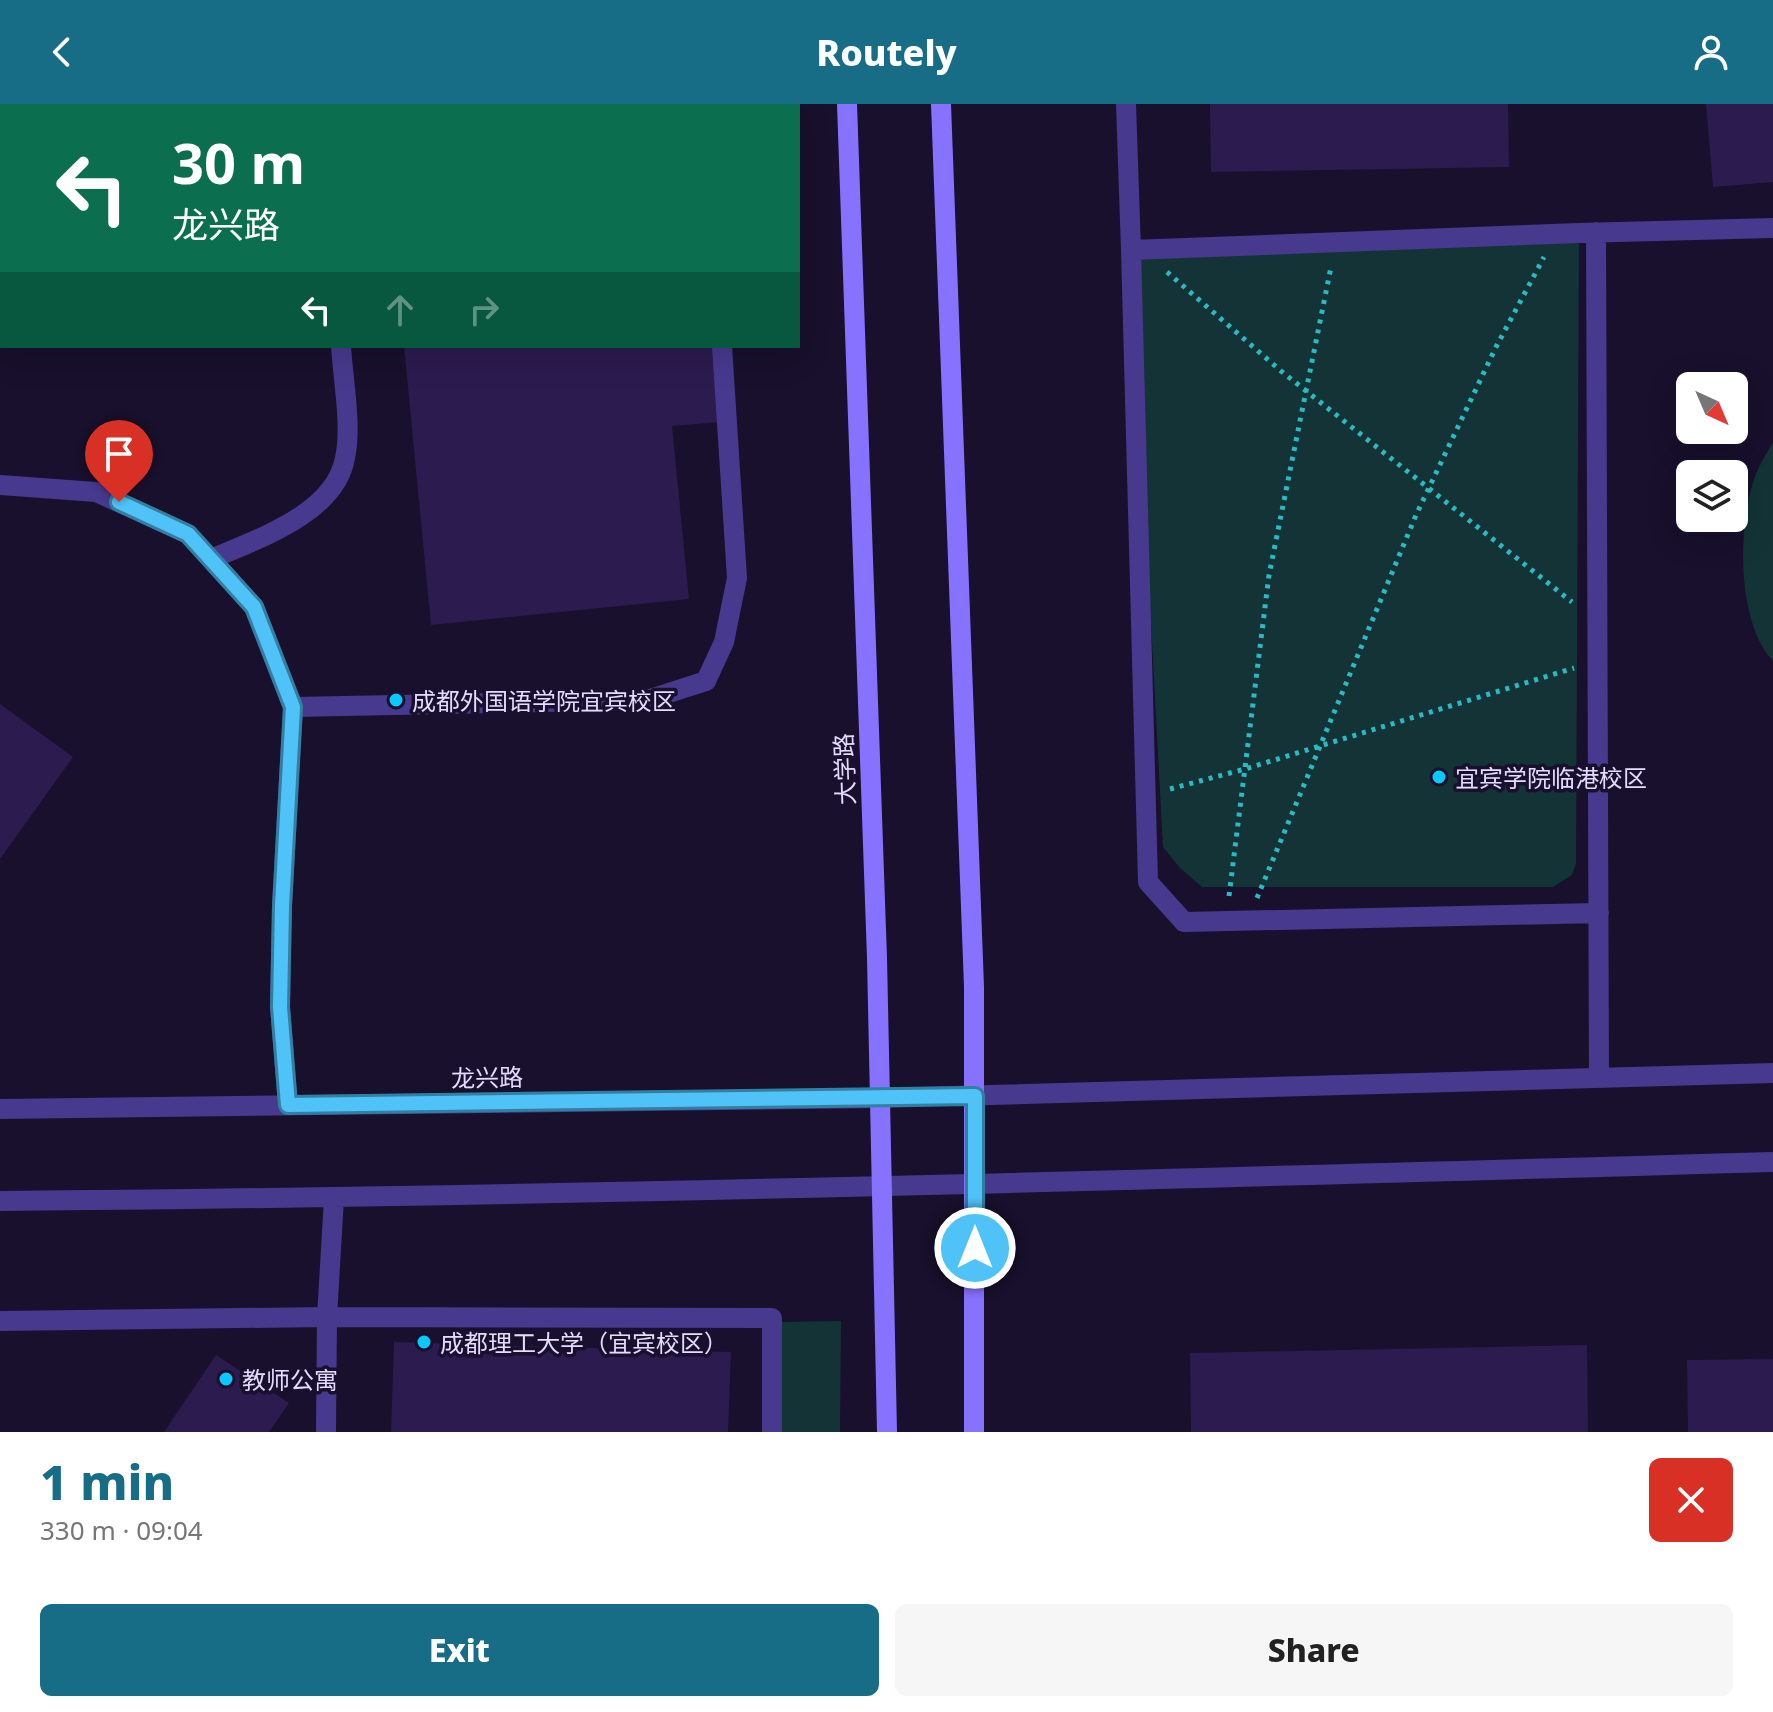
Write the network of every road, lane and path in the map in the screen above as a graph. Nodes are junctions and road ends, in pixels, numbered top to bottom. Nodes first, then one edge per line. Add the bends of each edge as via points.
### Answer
1 (847, 104) edge
2 (941, 104) edge
3 (1126, 104) edge
4 (1773, 228) edge
5 (1596, 232) junction
6 (1556, 234) junction
7 (1336, 242) junction
8 (1136, 250) junction
9 (341, 348) edge
10 (722, 348) edge
11 (1307, 391) junction
12 (0, 485) edge
13 (1429, 488) junction
14 (211, 559) junction
15 (1598, 622) junction
16 (1598, 660) junction
17 (293, 707) junction
18 (1321, 745) junction
19 (1245, 769) junction
20 (1146, 795) junction
21 (1599, 913) junction
22 (1226, 921) junction
23 (1247, 921) junction
24 (1773, 1073) edge
25 (1599, 1077) junction
26 (975, 1096) junction
27 (880, 1098) junction
28 (288, 1105) junction
29 (0, 1109) edge
30 (1773, 1162) edge
31 (975, 1186) junction
32 (882, 1187) junction
33 (334, 1198) junction
34 (0, 1201) edge
35 (327, 1317) junction
36 (0, 1321) edge
37 (326, 1432) edge
38 (772, 1432) edge
39 (887, 1432) edge
40 (974, 1432) edge

1 - 27 main road, 大学路
2 - 26 main road
3 - 8 street
4 - 5 street
5 - 6 street
5 - 15 street
6 - 7 street
6 - 13 path
7 - 8 street
7 - 11 path
8 - 11 path
8 - 20 street
9 - 14 street via 345,459 334,488 302,516
10 - 17 street via 737,578 724,642 706,681 647,700
11 - 13 path
11 - 19 path via 1269,575
12 - 14 street via 96,492 188,534
13 - 15 path
13 - 18 path
14 - 17 street via 254,607
15 - 16 street
16 - 18 path
16 - 21 street
17 - 28 street via 280,1007
18 - 19 path
18 - 23 path
19 - 20 path
19 - 22 path
20 - 22 street via 1148,882 1184,922
21 - 23 street
21 - 25 street
22 - 23 street
24 - 25 street, 龙兴路
25 - 26 street, 龙兴路
26 - 27 street, 龙兴路
26 - 31 main road
27 - 28 street, 龙兴路
27 - 32 main road, 大学路
28 - 29 street, 龙兴路
30 - 31 street
31 - 32 street
31 - 40 main road
32 - 33 street
32 - 39 main road, 大学路
33 - 34 street
33 - 35 street
35 - 36 street
35 - 37 street
35 - 38 street via 772,1318

